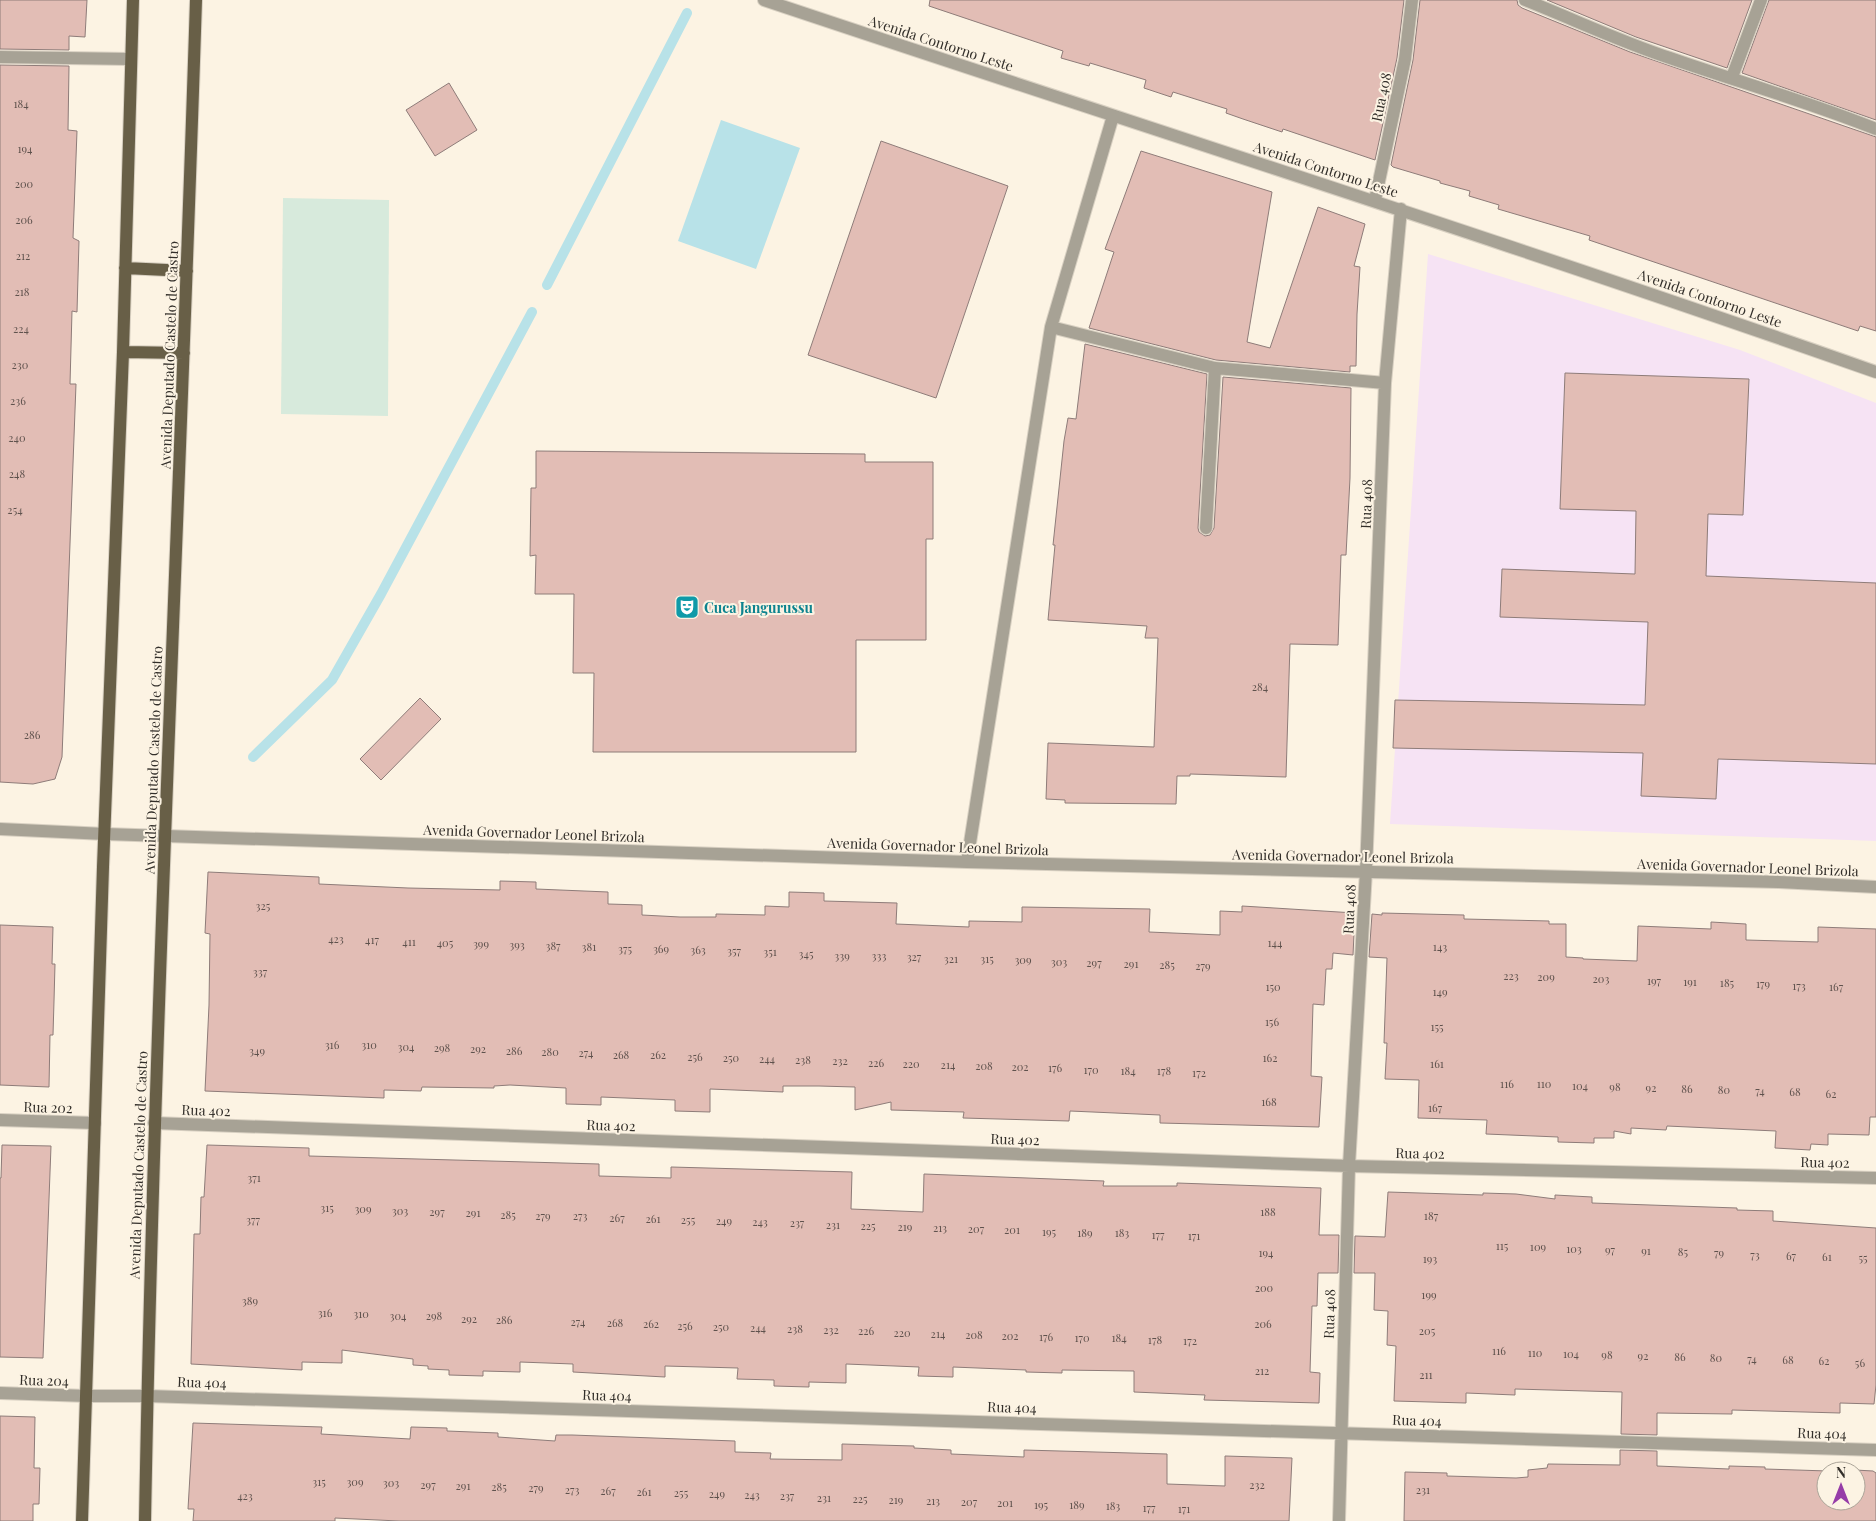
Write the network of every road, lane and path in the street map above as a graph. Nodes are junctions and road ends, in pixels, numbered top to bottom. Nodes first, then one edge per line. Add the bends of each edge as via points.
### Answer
1 (133, 0) edge
2 (196, 0) edge
3 (764, 0) edge
4 (1412, 0) edge
5 (1525, 0) edge
6 (1761, 0) edge
7 (0, 56) edge
8 (130, 59) junction
9 (1732, 78) junction
10 (1113, 116) junction
11 (1876, 130) edge
12 (1375, 200) junction
13 (1401, 209) junction
14 (125, 268) junction
15 (187, 271) junction
16 (1050, 327) junction
17 (123, 352) junction
18 (184, 353) junction
19 (1215, 368) junction
20 (1876, 372) edge
21 (1386, 383) junction
22 (1206, 528) dead end
23 (0, 829) edge
24 (104, 834) junction
25 (165, 836) junction
26 (967, 862) junction
27 (1366, 871) junction
28 (1876, 886) edge
29 (0, 1120) edge
30 (94, 1123) junction
31 (154, 1123) junction
32 (1349, 1166) junction
33 (1876, 1178) edge
34 (0, 1393) edge
35 (87, 1396) junction
36 (147, 1396) junction
37 (1341, 1433) junction
38 (1876, 1450) edge
39 (82, 1521) edge
40 (144, 1521) edge
41 (1339, 1521) edge

1 - 8 main road
2 - 15 main road, Avenida Deputado Castelo de Castro
3 - 10 street, Avenida Contorno Leste
4 - 12 street, Rua 408 via 1405,59
5 - 9 street via 1669,58
6 - 9 street
7 - 8 street
8 - 14 main road
9 - 11 street
10 - 12 street, Avenida Contorno Leste
10 - 16 street
12 - 13 street, Avenida Contorno Leste
13 - 20 street, Avenida Contorno Leste
13 - 21 street, Rua 408
14 - 15 main road
14 - 17 main road
15 - 18 main road, Avenida Deputado Castelo de Castro
16 - 19 street
16 - 26 street
17 - 18 main road
17 - 24 main road
18 - 25 main road, Avenida Deputado Castelo de Castro
19 - 21 street
19 - 22 street
21 - 27 street, Rua 408
23 - 24 street, Avenida Governador Leonel Brizola
24 - 25 street, Avenida Governador Leonel Brizola
24 - 30 main road
25 - 26 street, Avenida Governador Leonel Brizola
25 - 31 main road, Avenida Deputado Castelo de Castro
26 - 27 street, Avenida Governador Leonel Brizola
27 - 28 street, Avenida Governador Leonel Brizola
27 - 32 street, Rua 408
29 - 30 street, Rua 202
30 - 35 main road
31 - 32 street, Rua 402
31 - 36 main road, Avenida Deputado Castelo de Castro
32 - 33 street, Rua 402
32 - 37 street, Rua 408
34 - 35 street, Rua 204
35 - 36 street, Rua 204
35 - 39 main road
36 - 37 street, Rua 404
36 - 40 main road, Avenida Deputado Castelo de Castro
37 - 38 street, Rua 404
37 - 41 street, Rua 408

